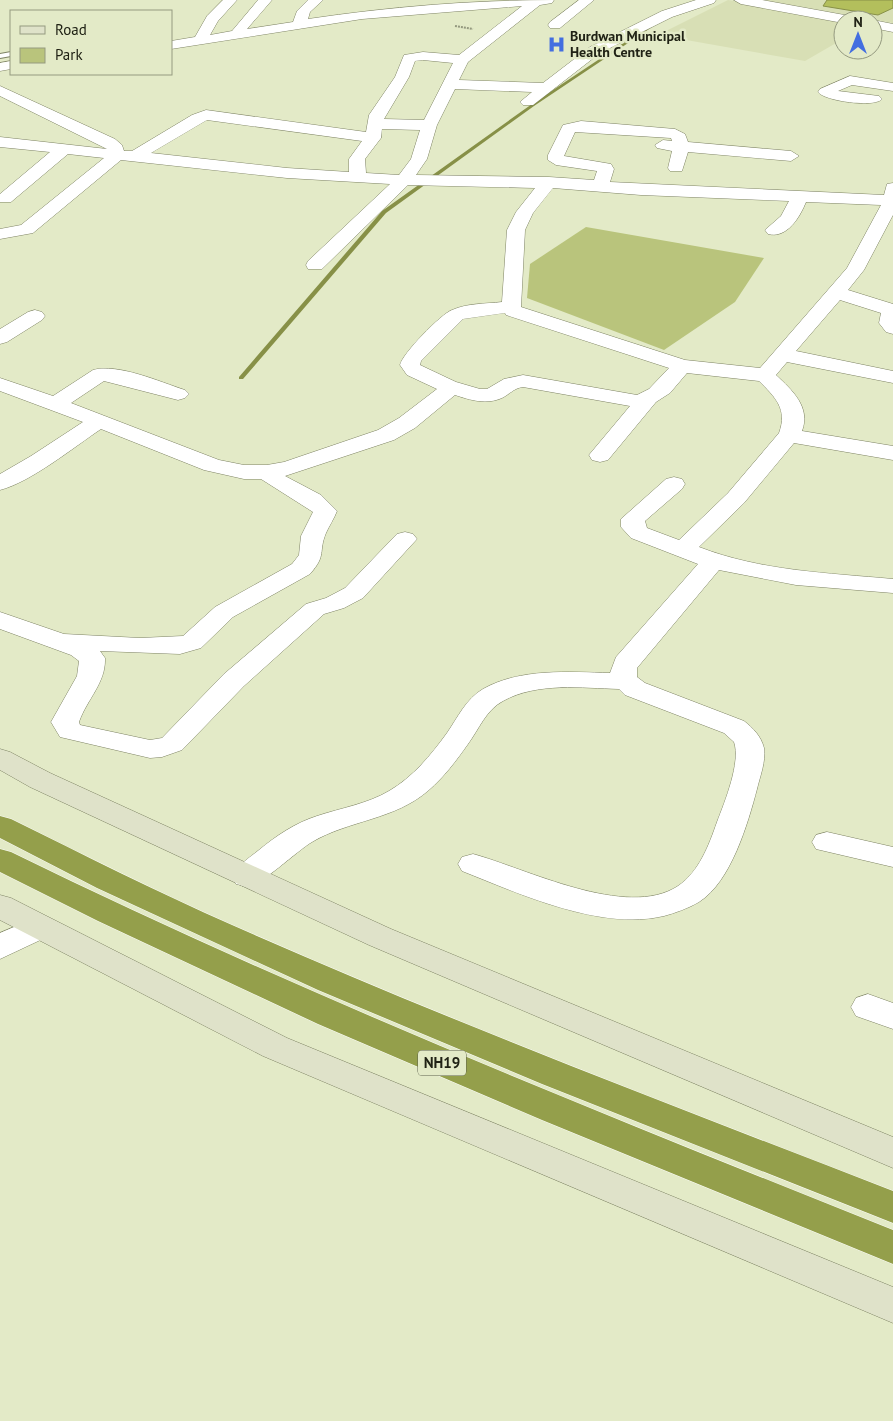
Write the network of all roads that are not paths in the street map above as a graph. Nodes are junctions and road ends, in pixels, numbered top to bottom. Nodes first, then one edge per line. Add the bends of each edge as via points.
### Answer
1 (230, 0) edge
2 (265, 0) edge
3 (316, 0) edge
4 (542, 0) edge
5 (587, 0) edge
6 (709, 0) edge
7 (741, 0) edge
8 (447, 3) edge
9 (833, 17) edge
10 (299, 25) junction
11 (555, 25) dead end
12 (236, 35) junction
13 (200, 40) junction
14 (172, 45) edge
15 (462, 60) junction
16 (450, 84) junction
17 (893, 87) edge
18 (546, 88) junction
19 (0, 90) edge
20 (874, 98) dead end
21 (528, 102) dead end
22 (429, 125) junction
23 (374, 131) junction
24 (616, 141) junction
25 (0, 142) edge
26 (681, 146) junction
27 (63, 150) junction
28 (116, 156) junction
29 (791, 156) dead end
30 (133, 158) junction
31 (602, 166) junction
32 (676, 168) dead end
33 (358, 178) junction
34 (404, 180) junction
35 (549, 182) junction
36 (600, 186) junction
37 (800, 196) junction
38 (3, 197) edge
39 (891, 203) edge
40 (58, 204) junction
41 (774, 230) dead end
42 (0, 234) edge
43 (315, 265) dead end
44 (837, 293) junction
45 (511, 307) junction
46 (35, 316) dead end
47 (893, 328) edge
48 (0, 338) edge
49 (783, 355) junction
50 (682, 366) junction
51 (765, 376) junction
52 (893, 377) edge
53 (0, 384) edge
54 (452, 387) junction
55 (178, 394) dead end
56 (647, 400) junction
57 (55, 404) junction
58 (100, 420) junction
59 (789, 435) junction
60 (893, 453) edge
61 (600, 455) dead end
62 (267, 472) junction
63 (0, 483) edge
64 (674, 484) dead end
65 (405, 539) dead end
66 (683, 550) junction
67 (713, 561) junction
68 (893, 586) edge
69 (0, 620) edge
70 (56, 640) junction
71 (624, 681) junction
72 (0, 758) edge
73 (0, 826) edge
74 (827, 842) dead end
75 (893, 857) edge
76 (0, 859) edge
77 (473, 864) dead end
78 (247, 876) junction
79 (0, 906) edge
80 (40, 927) junction
81 (0, 947) edge
82 (893, 1153) edge
83 (893, 1207) edge
84 (893, 1247) edge
85 (893, 1306) edge

1 - 13 street via 212,19
2 - 12 street
3 - 10 street via 304,11
4 - 8 street
4 - 15 street
5 - 11 street
6 - 18 street via 667,14 595,50
7 - 9 street
8 - 10 street
10 - 12 street
12 - 13 street
13 - 14 street
15 - 16 street
15 - 23 street via 409,58 402,77 377,115
16 - 18 street
16 - 22 street
17 - 20 street via 850,80 825,92
18 - 21 street
19 - 28 street via 109,142 116,148
22 - 23 street
22 - 34 street via 419,160
23 - 30 street via 206,115
23 - 33 street via 357,159
24 - 26 street
24 - 31 street
24 - 31 street via 581,126 569,128 555,158 560,162
25 - 27 street
26 - 29 street
26 - 32 street
27 - 28 street
27 - 38 street
28 - 30 street
28 - 40 street
30 - 33 street
31 - 36 street via 606,169
33 - 34 street
34 - 35 street
34 - 43 street
35 - 36 street
35 - 45 street via 525,212 516,230
36 - 37 street
37 - 39 street
37 - 41 street via 792,216
38 - 40 street
39 - 44 street via 855,270
40 - 42 street via 26,230
44 - 47 street via 888,309 891,313 888,324
44 - 49 street
45 - 50 street via 513,311
45 - 54 street via 456,315 411,359 414,371
46 - 48 street
49 - 51 street
49 - 52 street
50 - 51 street
50 - 56 street via 654,397
51 - 59 street via 780,389 794,411 795,424
53 - 57 street
54 - 56 street via 487,395 494,394 508,383 523,381 622,399
54 - 62 street via 407,423 386,435
55 - 57 street via 100,374
56 - 61 street
57 - 58 street
58 - 62 street via 212,465 244,472
58 - 63 street
59 - 60 street
59 - 66 street via 736,498
62 - 70 street via 280,484 321,505 325,511 313,536 310,560 301,569 224,612 192,642 180,646
64 - 66 street via 634,520 633,527 639,533
65 - 70 street via 354,593 315,609 234,680 179,739 162,749 70,730 65,722 67,714 94,668 92,658 80,649
66 - 67 street
67 - 68 street via 796,578
67 - 71 street via 625,663
69 - 70 street
71 - 77 street via 635,690 734,727 747,736 750,761 728,835 710,872 699,886 694,892 670,902 638,909 605,907 544,890
71 - 78 street via 523,684 502,690 479,706 425,780 397,799 305,832
72 - 78 main road via 40,780
73 - 83 highway, NH19 via 147,898 493,1050
74 - 75 street
76 - 84 highway, NH19 via 140,930 416,1052
78 - 82 main road via 380,937
79 - 80 main road
80 - 81 street
80 - 85 main road via 275,1047

